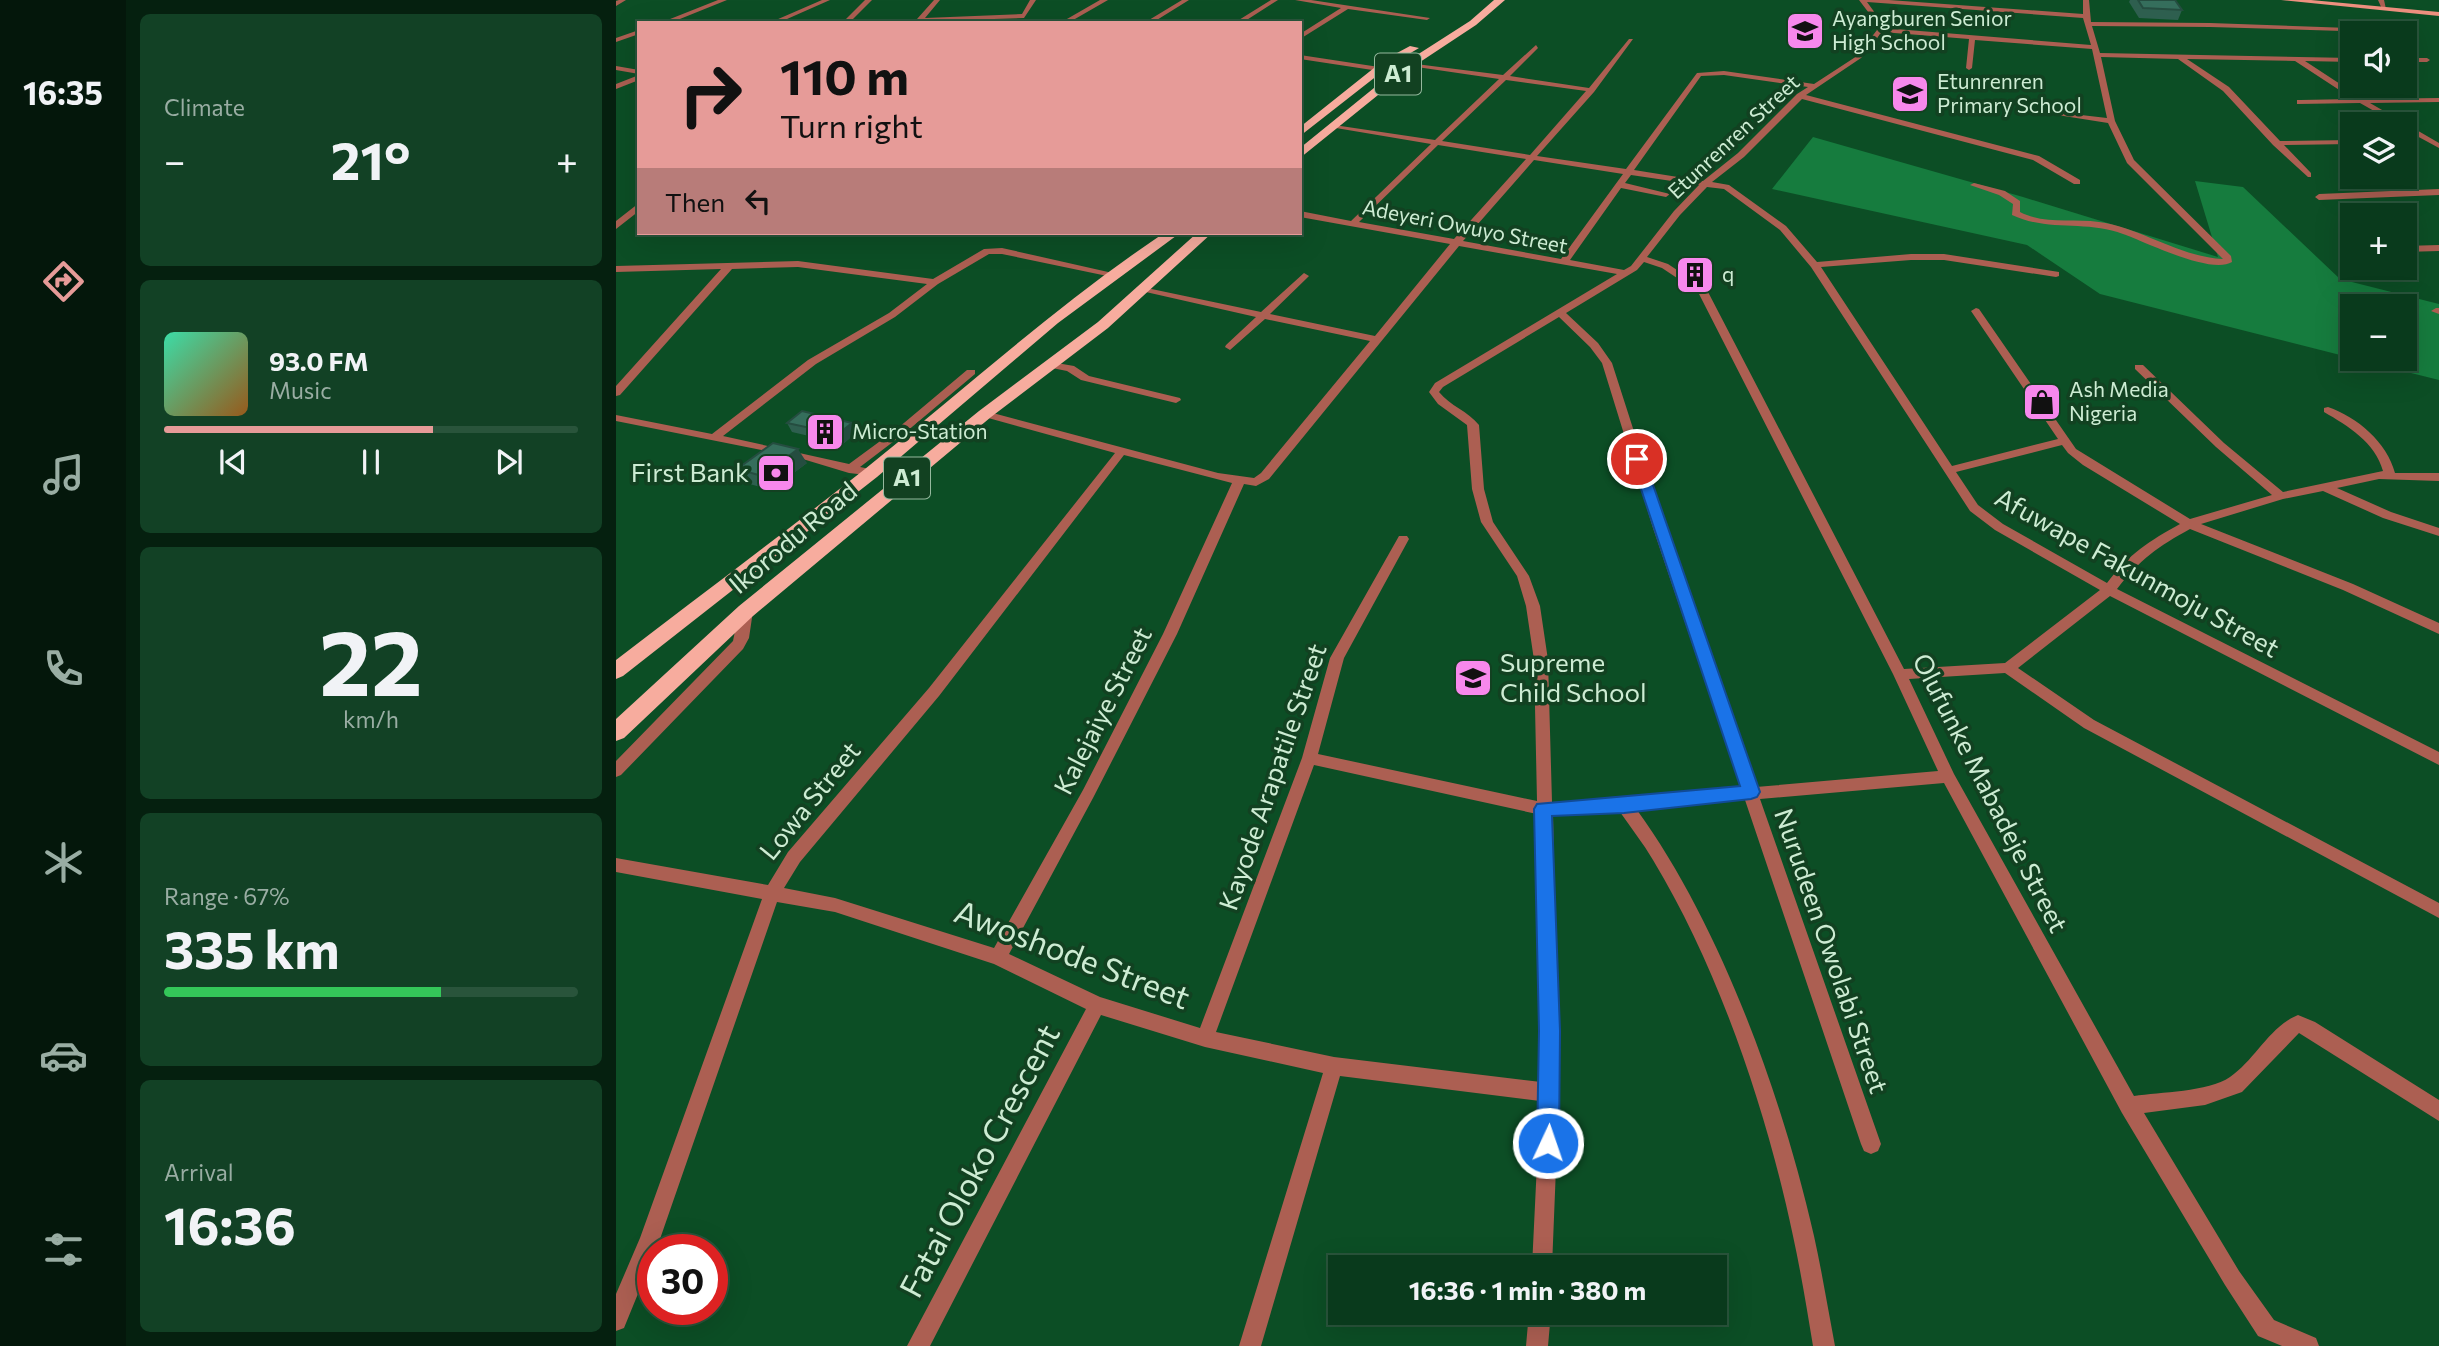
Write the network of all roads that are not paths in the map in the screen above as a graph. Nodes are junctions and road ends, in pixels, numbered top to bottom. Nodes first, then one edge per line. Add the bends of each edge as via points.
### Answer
1 (623, 0) edge
2 (724, 0) edge
3 (827, 0) edge
4 (869, 0) edge
5 (937, 0) edge
6 (1033, 0) edge
7 (1105, 0) edge
8 (1186, 0) edge
9 (1275, 0) edge
10 (1298, 0) edge
11 (1357, 0) edge
12 (1484, 0) edge
13 (1500, 0) edge
14 (1862, 0) edge
15 (2086, 0) edge
16 (2285, 0) edge
17 (616, 4) edge
18 (2383, 4) edge
19 (1346, 8) junction
20 (2439, 14) edge
21 (1427, 18) dead end
22 (2087, 20) junction
23 (668, 21) edge
24 (777, 21) edge
25 (847, 21) edge
26 (919, 21) edge
27 (1067, 21) edge
28 (1150, 21) edge
29 (1240, 21) edge
30 (1880, 30) junction
31 (2340, 30) edge
32 (637, 33) edge
33 (1302, 36) edge
34 (1972, 38) junction
35 (616, 40) edge
36 (1631, 40) dead end
37 (1536, 47) dead end
38 (2096, 51) junction
39 (1302, 57) edge
40 (2180, 57) junction
41 (2296, 58) junction
42 (2340, 60) edge
43 (2417, 60) edge
44 (2427, 60) dead end
45 (1410, 64) junction
46 (616, 68) edge
47 (1969, 68) dead end
48 (1380, 69) junction
49 (637, 73) edge
50 (637, 75) edge
51 (1506, 78) junction
52 (1814, 86) junction
53 (616, 87) edge
54 (1591, 90) junction
55 (1800, 96) junction
56 (2439, 100) edge
57 (2361, 101) junction
58 (2300, 102) dead end
59 (2380, 112) edge
60 (2055, 114) dead end
61 (2111, 121) junction
62 (1334, 127) junction
63 (1302, 130) edge
64 (2417, 132) edge
65 (2434, 140) edge
66 (2340, 142) edge
67 (1438, 143) junction
68 (2276, 143) junction
69 (2439, 146) edge
70 (1302, 152) edge
71 (1531, 157) junction
72 (1630, 173) junction
73 (2308, 175) dead end
74 (2077, 182) dead end
75 (1706, 183) junction
76 (1621, 184) junction
77 (1974, 185) dead end
78 (2439, 192) edge
79 (1666, 194) dead end
80 (2319, 197) dead end
81 (637, 208) edge
82 (1302, 214) edge
83 (1353, 223) junction
84 (616, 226) edge
85 (1170, 235) edge
86 (1203, 235) edge
87 (1456, 243) junction
88 (2439, 248) edge
89 (2417, 249) edge
90 (1642, 258) junction
91 (1563, 263) junction
92 (1815, 265) junction
93 (729, 266) junction
94 (616, 269) edge
95 (1112, 274) junction
96 (1624, 274) junction
97 (2056, 274) dead end
98 (1304, 276) dead end
99 (935, 282) junction
100 (1142, 290) junction
101 (1559, 311) junction
102 (1976, 311) dead end
103 (1263, 315) junction
104 (1053, 320) junction
105 (1103, 325) junction
106 (1376, 339) junction
107 (1230, 347) dead end
108 (1051, 365) junction
109 (2139, 367) dead end
110 (971, 372) dead end
111 (616, 393) edge
112 (1176, 400) dead end
113 (2328, 410) dead end
114 (985, 414) junction
115 (616, 418) edge
116 (713, 438) junction
117 (2066, 441) junction
118 (1121, 452) junction
119 (849, 469) junction
120 (1950, 470) junction
121 (872, 473) junction
122 (2380, 475) junction
123 (2439, 477) edge
124 (1239, 481) junction
125 (2321, 485) junction
126 (2281, 496) junction
127 (2189, 524) junction
128 (2439, 532) edge
129 (1404, 539) dead end
130 (2109, 590) junction
131 (747, 611) junction
132 (2439, 629) edge
133 (2008, 668) junction
134 (616, 671) edge
135 (1900, 674) junction
136 (616, 732) edge
137 (1309, 758) junction
138 (2439, 758) edge
139 (616, 771) edge
140 (1948, 776) junction
141 (1751, 792) junction
142 (1624, 805) junction
143 (1543, 809) junction
144 (616, 865) edge
145 (772, 893) junction
146 (2439, 911) edge
147 (998, 957) junction
148 (1097, 1005) junction
149 (1205, 1038) junction
150 (1334, 1066) junction
151 (1550, 1093) junction
152 (2129, 1106) junction
153 (2439, 1111) edge
154 (1871, 1144) dead end
155 (1543, 1255) edge
156 (616, 1320) edge
157 (1539, 1325) edge
158 (918, 1346) edge
159 (1250, 1346) edge
160 (1537, 1346) edge
161 (1824, 1346) edge
162 (2308, 1346) edge

1 - 17 street
2 - 23 street
3 - 24 street
4 - 25 street
5 - 26 street
6 - 26 street via 1024,16
7 - 27 street
8 - 28 street
9 - 29 street
10 - 19 street
11 - 19 street
12 - 48 highway, A1 via 1446,31
13 - 45 highway, A1 via 1464,30
14 - 22 street
14 - 30 street
15 - 22 street
16 - 18 main road
18 - 20 main road
19 - 21 street
19 - 33 street
22 - 31 street
22 - 38 street
30 - 34 street
30 - 52 street, Etunrenren Street via 1859,57
32 - 35 street
34 - 38 street
34 - 47 street
36 - 54 street
37 - 51 street
38 - 40 street
38 - 61 street
39 - 48 street
40 - 41 street
40 - 68 street via 2226,89
41 - 42 street
41 - 57 street
43 - 44 street
45 - 51 street
45 - 62 highway, A1
46 - 49 street
48 - 63 highway, A1
50 - 53 street
51 - 54 street
51 - 67 street
52 - 55 street, Etunrenren Street
52 - 72 street via 1702,72
54 - 71 street
55 - 74 street via 2036,158
55 - 75 street, Etunrenren Street via 1741,156
56 - 57 street
57 - 58 street
57 - 59 street
60 - 61 street
61 - 77 street via 2130,161 2195,223 2227,262 2207,260 2107,226 2042,224 2015,213 2017,203 2002,193
62 - 67 street, Afuwape Fakunmoju Street
62 - 70 highway, A1
64 - 65 street
65 - 69 street
66 - 68 street
67 - 71 street, Afuwape Fakunmoju Street
67 - 83 street
68 - 73 street
71 - 72 street, Afuwape Fakunmoju Street
71 - 87 street
72 - 75 street, Afuwape Fakunmoju Street
72 - 76 street
75 - 90 street, Etunrenren Street
75 - 92 street, Afuwape Fakunmoju Street via 1726,187 1748,201 1783,228
76 - 79 street
76 - 91 street
78 - 80 street
81 - 84 street
82 - 83 street, Adeyeri Owuyo Street
83 - 87 street, Adeyeri Owuyo Street
85 - 95 highway, Ikorodu Road / A1
86 - 100 highway, Ikorodu Road / A1
87 - 91 street, Adeyeri Owuyo Street
87 - 106 street
88 - 89 street
90 - 96 street, Etunrenren Street
90 - 135 street, Olufunke Mabadeje Street via 1665,266 1702,290
91 - 96 street, Adeyeri Owuyo Street
92 - 97 street via 1944,257
92 - 120 street, Afuwape Fakunmoju Street
93 - 94 street
93 - 99 street via 798,264
93 - 111 street
95 - 99 street via 994,250
95 - 104 highway, Ikorodu Road / A1
96 - 101 street, Etunrenren Street
98 - 103 street
99 - 116 street via 892,315 812,362
100 - 103 street
100 - 105 highway, Ikorodu Road / A1
101 - 141 street, Nurudeen Owolabi Street via 1607,363
101 - 143 street, Etunrenren Street via 1434,392 1473,425 1478,489 1488,522 1523,576 1533,606 1541,660
102 - 117 street
103 - 106 street
103 - 107 street
104 - 105 highway via 1049,332 1065,336
104 - 121 highway, Ikorodu Road / A1
105 - 108 highway, Ikorodu Road / A1
106 - 124 street via 1265,476 1256,482
108 - 112 street
108 - 114 highway, Ikorodu Road / A1
109 - 126 street
110 - 119 street
113 - 122 street via 2358,426 2373,443 2389,468 2389,473
114 - 118 street
114 - 131 highway, Ikorodu Road / A1
115 - 116 street
116 - 119 street
117 - 120 street
117 - 127 street via 2087,462
118 - 124 street
118 - 145 street, Lowa Street via 934,692 794,857
119 - 121 street
120 - 130 street, Afuwape Fakunmoju Street via 1959,490 1990,521
121 - 134 highway, Ikorodu Road / A1
122 - 123 street
122 - 125 street
124 - 147 street, Kalejaiye Street via 1164,645
125 - 126 street
125 - 128 street
126 - 127 street
127 - 130 street via 2151,545
127 - 132 street
129 - 137 street, Kayode Arapatile Street via 1337,658
130 - 133 street
130 - 138 street, Afuwape Fakunmoju Street
131 - 136 highway, Ikorodu Road / A1
131 - 139 street via 738,645
133 - 135 street
133 - 146 street via 2089,724
135 - 140 street, Olufunke Mabadeje Street
137 - 143 street
137 - 149 street, Kayode Arapatile Street
140 - 141 street
140 - 152 street, Olufunke Mabadeje Street
141 - 142 street
141 - 154 street, Nurudeen Owolabi Street
142 - 143 street
142 - 161 street via 1662,860 1740,1026 1800,1222
143 - 151 street
144 - 145 street, Awoshode Street
145 - 147 street, Awoshode Street via 835,905
145 - 156 street, Lowa Street via 650,1239
147 - 148 street, Awoshode Street
148 - 149 street, Awoshode Street
148 - 158 street, Fatai Oloko Crescent
149 - 150 street, Awoshode Street
150 - 151 street, Awoshode Street
150 - 159 street
151 - 155 street
152 - 153 street via 2205,1096 2235,1085 2298,1024
152 - 162 street, Olufunke Mabadeje Street via 2266,1328
157 - 160 street

